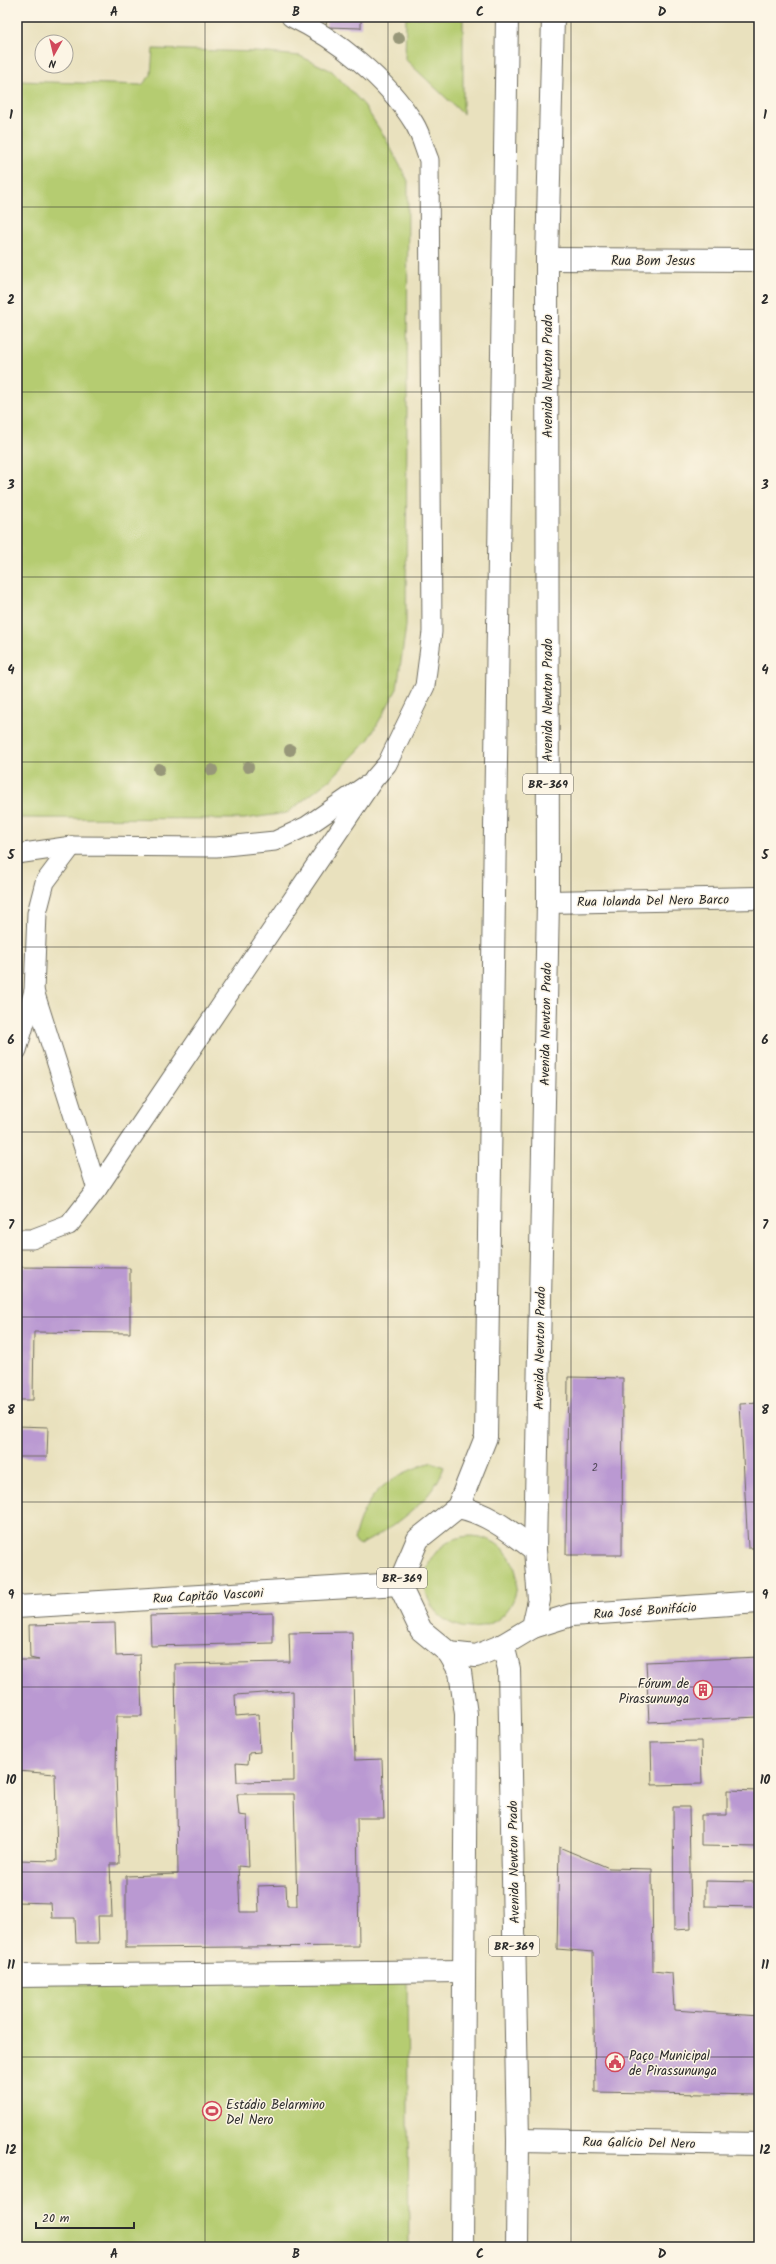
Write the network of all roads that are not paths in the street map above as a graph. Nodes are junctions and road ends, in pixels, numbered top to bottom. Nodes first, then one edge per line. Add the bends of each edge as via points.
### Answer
1 (291, 17) edge
2 (507, 17) edge
3 (553, 17) edge
4 (547, 259) junction
5 (759, 260) edge
6 (374, 779) junction
7 (72, 846) junction
8 (17, 854) edge
9 (759, 898) edge
10 (548, 902) junction
11 (34, 991) junction
12 (17, 1050) edge
13 (97, 1189) junction
14 (17, 1239) edge
15 (458, 1507) junction
16 (535, 1550) junction
17 (399, 1584) junction
18 (759, 1602) edge
19 (17, 1607) edge
20 (533, 1627) junction
21 (503, 1645) junction
22 (449, 1653) junction
23 (463, 1971) junction
24 (17, 1976) edge
25 (518, 2140) junction
26 (759, 2144) edge
27 (462, 2247) edge
28 (517, 2247) edge

1 - 6 lane via 346,49 395,97 415,124 429,160 432,632 425,686 387,764
2 - 15 main road, BR-369 via 486,1437
3 - 4 main road, Avenida Newton Prado / BR-369
4 - 5 main road, Rua Bom Jesus
4 - 10 main road, Avenida Newton Prado / BR-369
6 - 7 lane via 307,826 275,841 216,847
6 - 13 lane
7 - 8 lane
7 - 11 lane via 45,882 37,913
9 - 10 main road, Rua Iolanda Del Nero Barco
10 - 16 main road, Avenida Newton Prado / BR-369
11 - 12 lane
11 - 13 lane
13 - 14 lane via 69,1225 32,1239
15 - 16 main road via 492,1519
15 - 17 main road, BR-369 via 418,1539
16 - 20 main road, BR-369 via 539,1600
17 - 19 main road, Rua Capitão Vasconi
17 - 22 main road, BR-369 via 421,1630
18 - 20 main road, Rua José Bonifácio via 571,1615
20 - 21 main road
21 - 22 main road via 476,1656
21 - 25 main road, Avenida Newton Prado / BR-369 via 509,1669
22 - 23 main road, BR-369 via 460,1672 466,1714
23 - 24 main road
23 - 27 main road, BR-369
25 - 26 main road, Rua Galício Del Nero
25 - 28 main road, Avenida Newton Prado / BR-369

